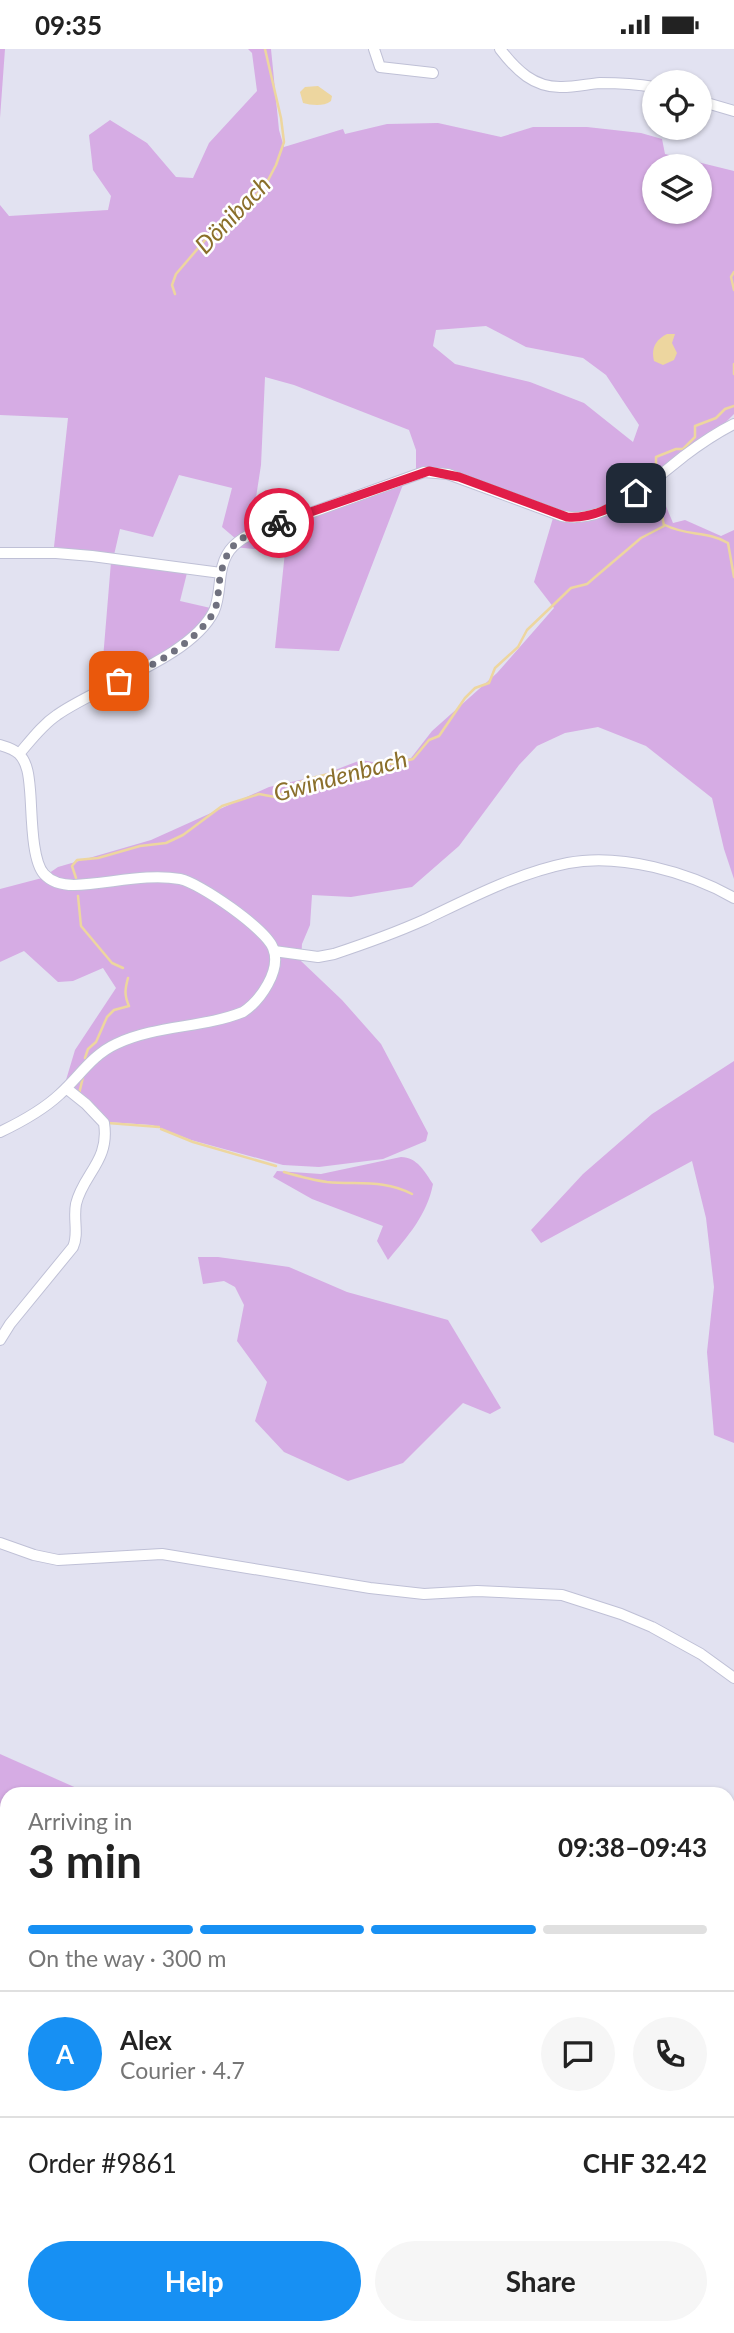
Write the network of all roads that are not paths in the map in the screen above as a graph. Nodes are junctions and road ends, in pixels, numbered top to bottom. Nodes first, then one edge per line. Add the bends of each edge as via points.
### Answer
1 (374, 49) edge
2 (500, 49) edge
3 (433, 73) dead end
4 (642, 86) edge
5 (712, 105) edge
6 (734, 111) edge
7 (734, 424) edge
8 (0, 553) edge
9 (221, 573) junction
10 (0, 745) edge
11 (19, 754) junction
12 (734, 898) edge
13 (274, 951) junction
14 (66, 1088) junction
15 (0, 1132) edge
16 (0, 1340) edge
17 (0, 1543) edge
18 (734, 1678) edge

1 - 3 street via 380,67
2 - 4 street via 523,75 552,87
5 - 6 street
7 - 9 street via 636,493 592,516 557,515 449,474 424,472 244,537 230,548
8 - 9 street via 92,556
9 - 11 street via 215,608 193,635 142,670 58,714
10 - 11 street
11 - 13 street via 29,776 38,862 47,877 74,885 158,878 192,882 258,931
12 - 13 street via 653,868 583,861 520,877 334,954 318,957
13 - 14 street via 275,963 265,988 243,1012 116,1044
14 - 15 street via 32,1115
14 - 16 street via 104,1123 105,1140 76,1204 73,1247
17 - 18 street via 58,1560 162,1554 424,1594 562,1595 652,1627

